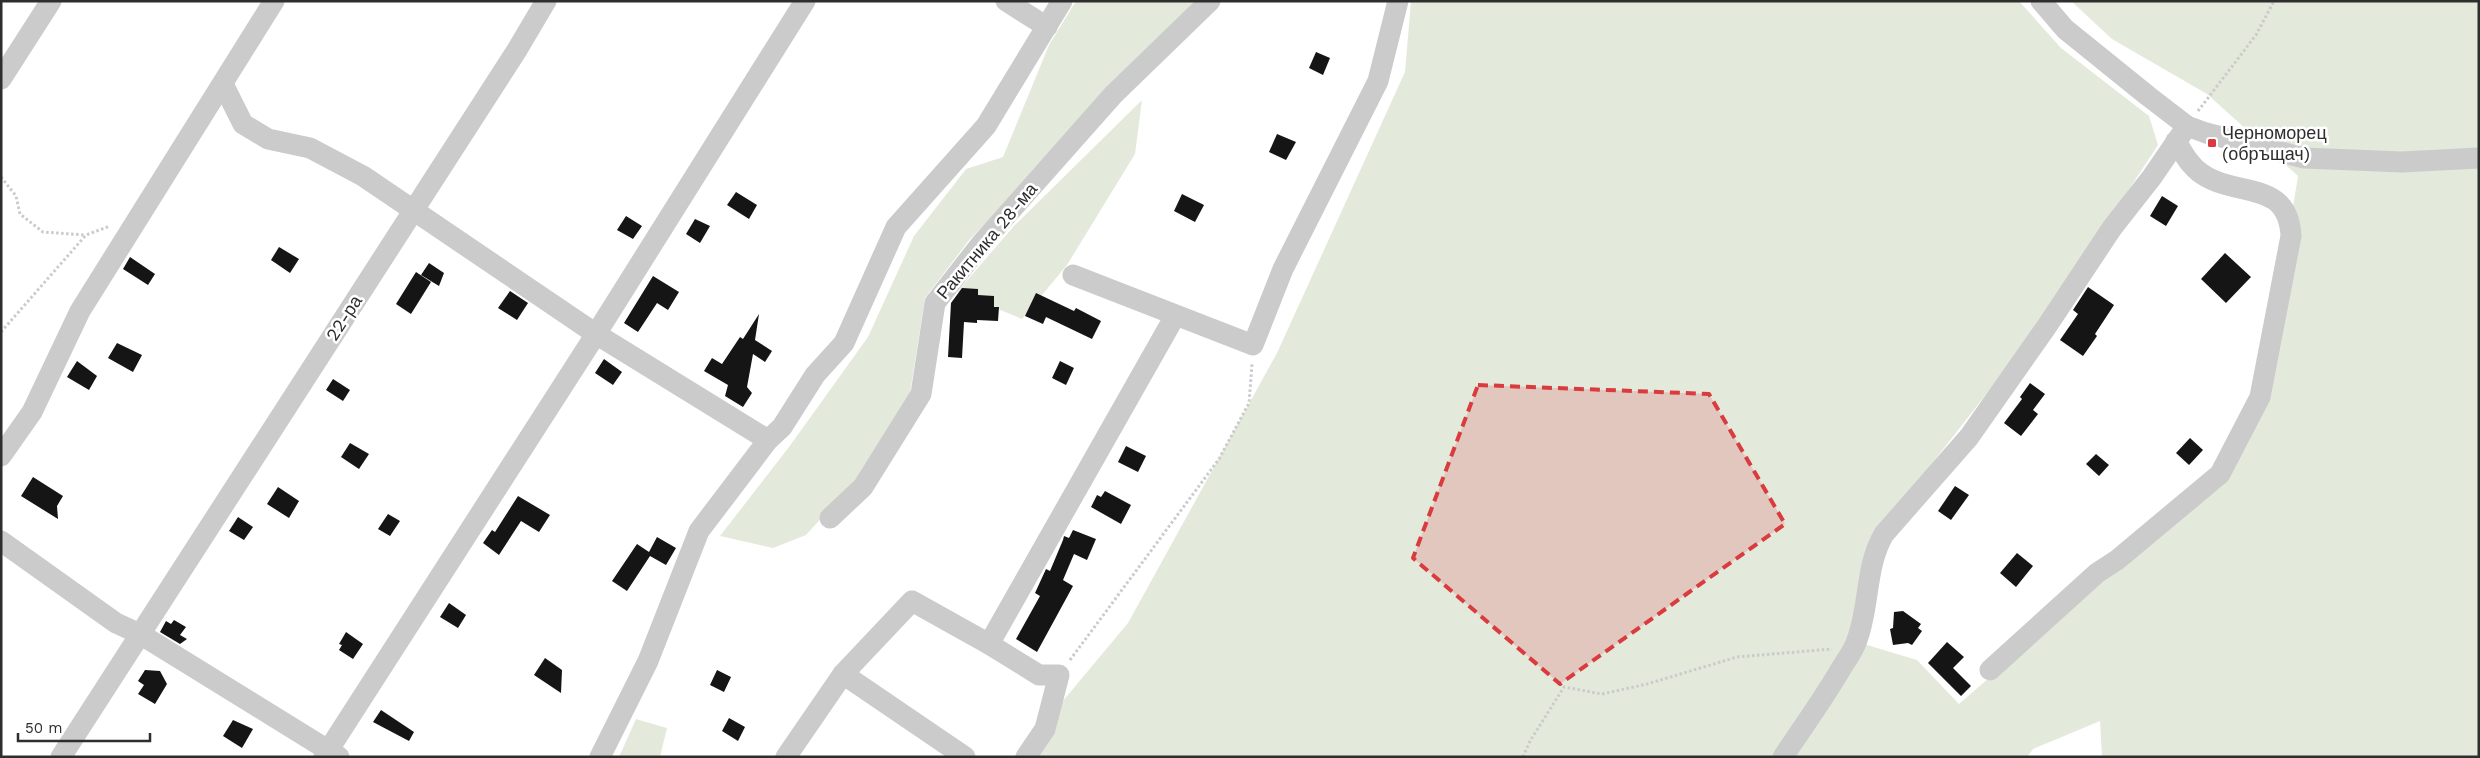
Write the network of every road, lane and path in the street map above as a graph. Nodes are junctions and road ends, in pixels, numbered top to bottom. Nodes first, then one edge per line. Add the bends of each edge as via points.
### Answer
1 (52, 1) edge
2 (274, 1) edge
3 (546, 1) edge
4 (805, 1) edge
5 (1006, 1) edge
6 (1062, 1) edge
7 (1210, 1) edge
8 (1398, 1) edge
9 (2041, 1) edge
10 (2274, 1) edge
11 (1047, 27) junction
12 (1, 79) edge
13 (222, 84) junction
14 (2182, 133) junction
15 (2479, 158) edge
16 (1, 177) edge
17 (413, 211) junction
18 (113, 224) dead end
19 (86, 235) junction
20 (1073, 275) dead end
21 (1175, 316) junction
22 (1, 332) edge
23 (596, 334) junction
24 (1253, 345) junction
25 (768, 440) junction
26 (1, 456) edge
27 (830, 518) dead end
28 (1, 541) edge
29 (140, 634) junction
30 (1857, 642) junction
31 (989, 644) junction
32 (1990, 670) dead end
33 (843, 674) junction
34 (1059, 675) junction
35 (331, 754) edge
36 (62, 757) edge
37 (600, 757) edge
38 (786, 757) edge
39 (965, 757) edge
40 (1026, 757) edge
41 (1523, 757) edge
42 (1783, 757) edge

1 - 12 street
2 - 13 street
3 - 17 street, 22-ра
4 - 23 street
5 - 11 street
6 - 11 street
7 - 27 street, Ракитника 28-ма via 1113,95 981,244 935,303 921,394 863,487
8 - 24 street via 1378,81 1283,268
9 - 14 street via 2066,28
10 - 14 path via 2256,35
11 - 25 street via 986,126 896,227 844,343 815,374 782,427
13 - 17 street via 243,124 268,139 310,148 363,176
13 - 26 street via 80,311 32,412
14 - 15 street via 2206,133 2304,158 2402,162
14 - 30 street via 2112,228 1969,437 1884,534 1872,563 1867,609
14 - 32 street via 2191,164 2202,174 2275,200 2290,218 2291,236 2260,397 2217,478 2097,573
16 - 19 path via 16,196 20,214 43,232
17 - 23 street
17 - 29 street, 22-ра
18 - 19 path
19 - 22 path
20 - 21 street
21 - 24 street
21 - 31 street
23 - 25 street
23 - 35 street
24 - 34 path via 1249,403 1219,459
25 - 37 street via 699,531 648,662
28 - 29 street via 116,623
29 - 35 street
29 - 36 street, 22-ра
30 - 41 path via 1822,651 1737,657 1602,694 1564,687
30 - 42 street
31 - 33 street via 912,601
31 - 34 street via 1038,675
33 - 38 street
33 - 39 street
34 - 40 street via 1045,729

